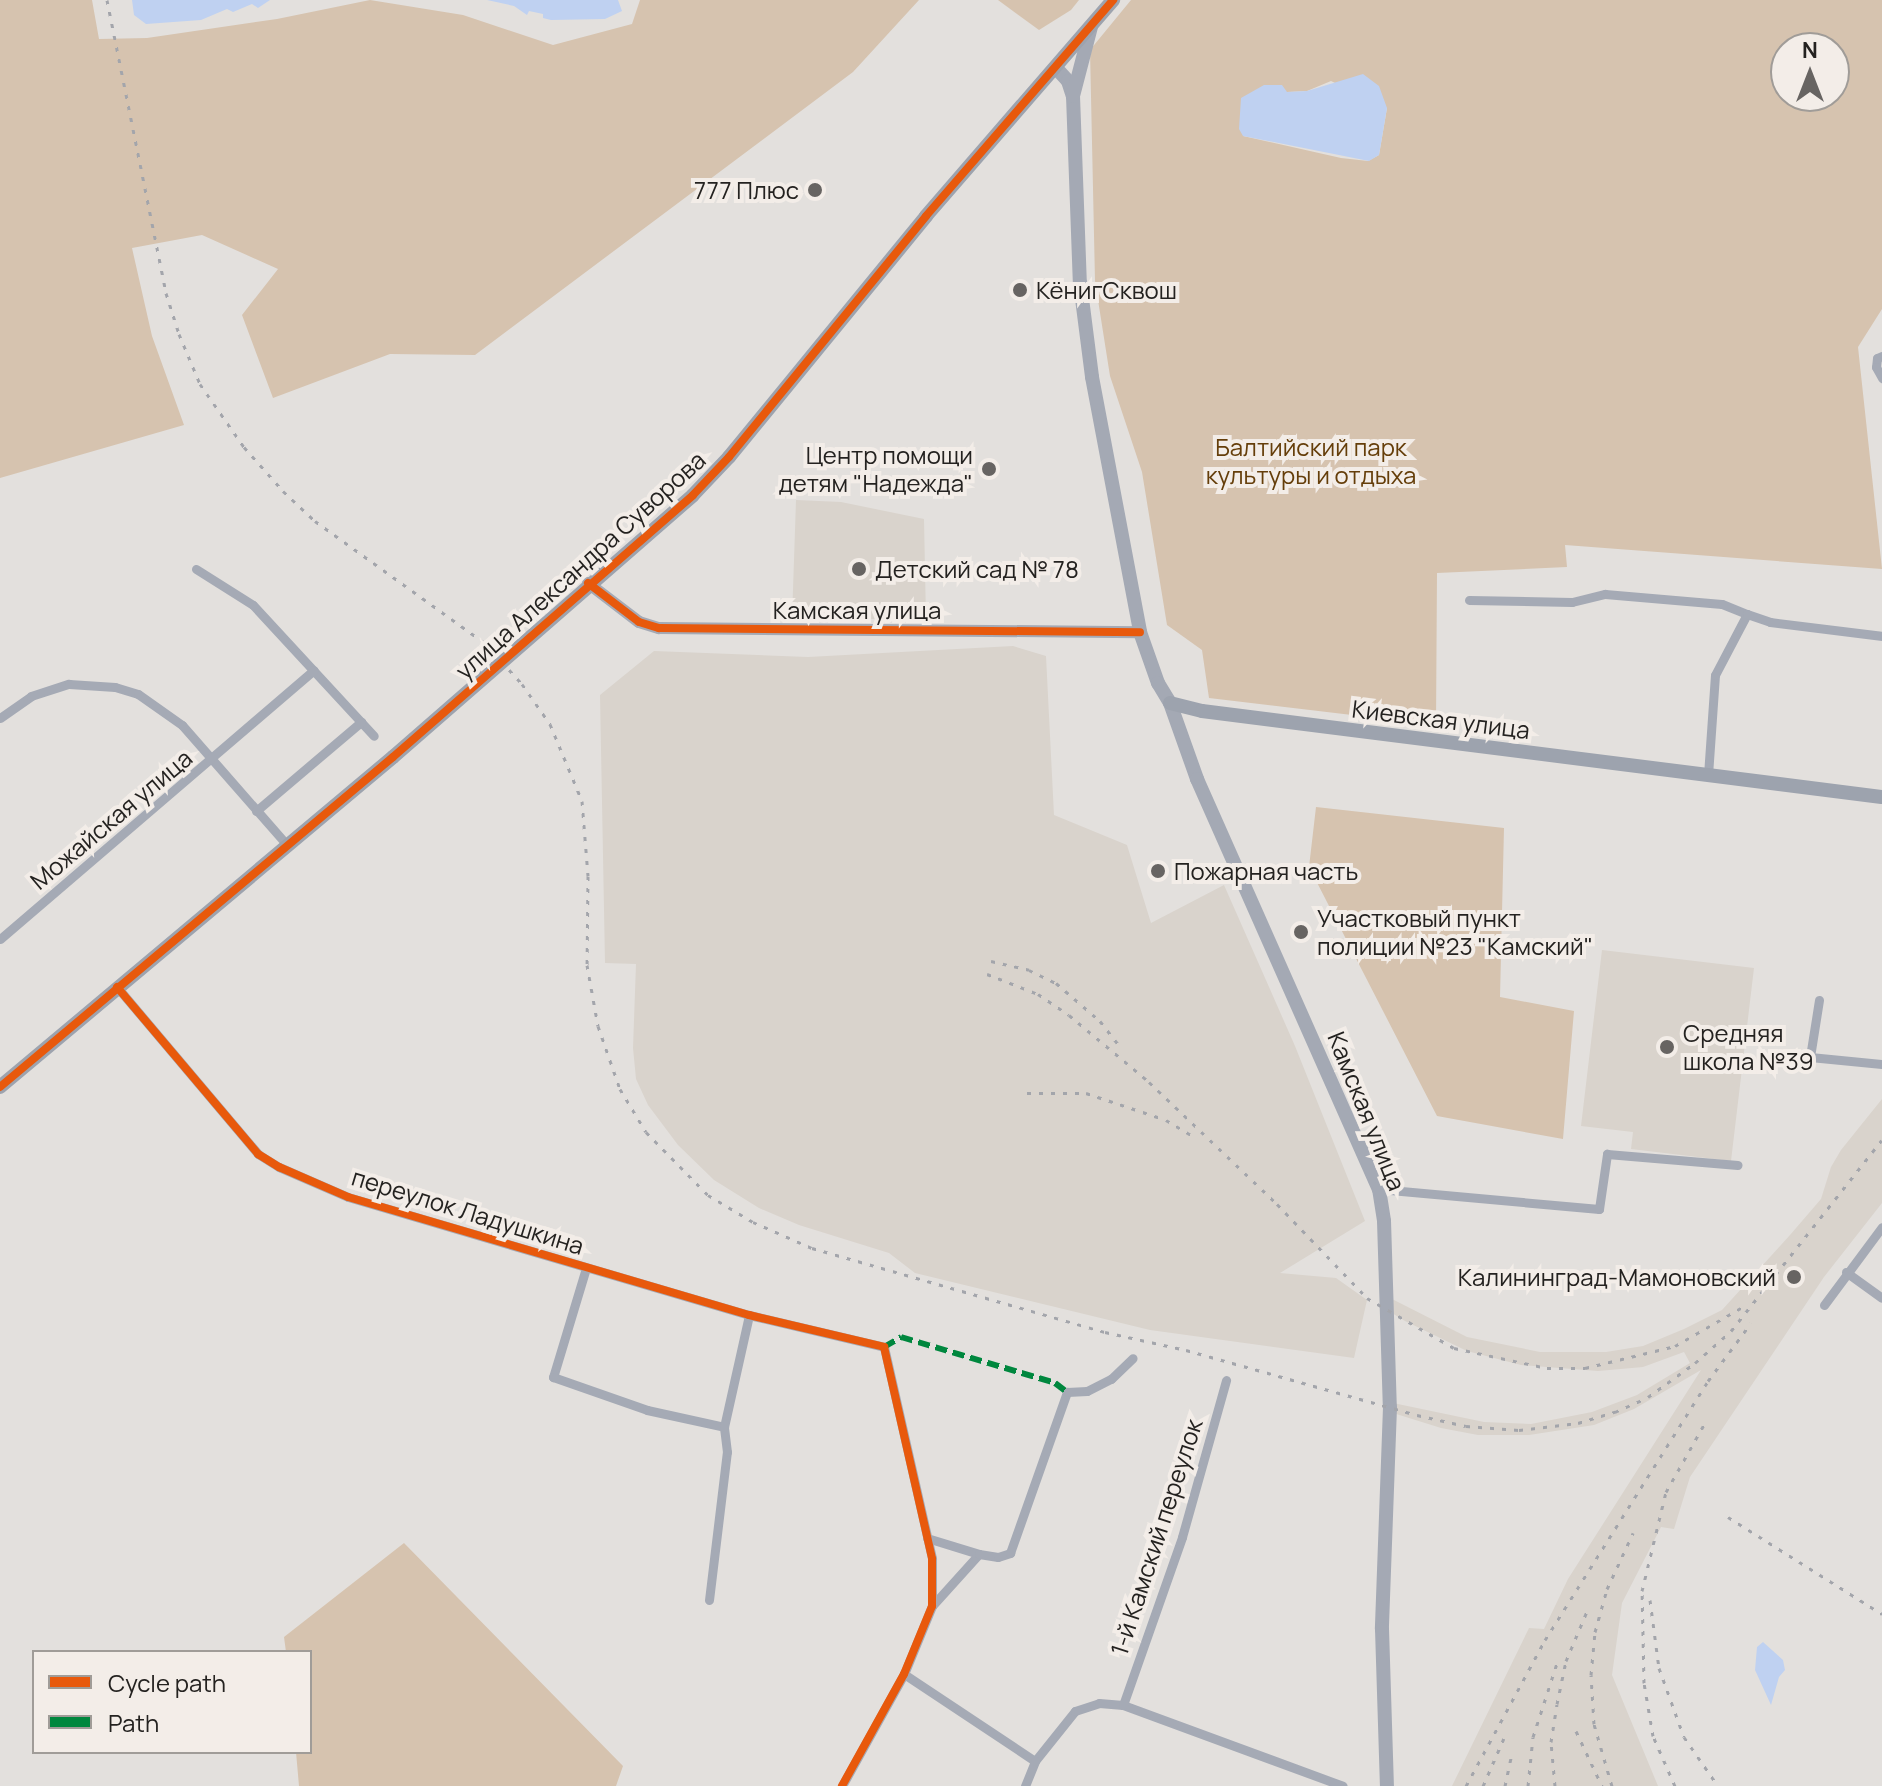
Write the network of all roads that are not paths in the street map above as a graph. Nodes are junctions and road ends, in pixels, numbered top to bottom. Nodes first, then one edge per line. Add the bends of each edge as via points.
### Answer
1 (1113, 0) edge
2 (1091, 27) junction
3 (1056, 68) junction
4 (1073, 96) junction
5 (1882, 356) edge
6 (1882, 378) edge
7 (196, 569) dead end
8 (588, 583) junction
9 (1469, 600) dead end
10 (1747, 614) junction
11 (1140, 632) junction
12 (1882, 636) edge
13 (314, 670) junction
14 (1170, 703) junction
15 (0, 718) edge
16 (361, 722) junction
17 (374, 736) dead end
18 (211, 761) junction
19 (1708, 775) junction
20 (1882, 797) edge
21 (256, 811) junction
22 (286, 844) junction
23 (0, 939) edge
24 (117, 987) junction
25 (1819, 1000) dead end
26 (1882, 1064) edge
27 (0, 1087) edge
28 (1738, 1165) dead end
29 (1379, 1189) junction
30 (1882, 1227) edge
31 (586, 1268) junction
32 (1846, 1272) junction
33 (1882, 1298) edge
34 (1824, 1305) dead end
35 (749, 1315) junction
36 (1133, 1358) dead end
37 (1226, 1380) dead end
38 (724, 1427) junction
39 (927, 1538) junction
40 (979, 1554) junction
41 (709, 1600) dead end
42 (932, 1606) junction
43 (904, 1674) junction
44 (1123, 1705) junction
45 (1035, 1761) junction
46 (842, 1786) edge
47 (1025, 1786) edge
48 (1343, 1786) edge
49 (1387, 1786) edge

1 - 2 main road, улица Александра Суворова
2 - 3 main road, улица Александра Суворова
2 - 4 main road
3 - 4 main road, Камская улица
3 - 8 main road, улица Александра Суворова via 926,216 729,457 693,495
4 - 11 main road, Камская улица via 1080,283 1092,377
5 - 6 street via 1876,367
7 - 13 street via 253,605
8 - 11 street, Камская улица via 639,622 659,628
8 - 22 main road, улица Александра Суворова via 393,757
9 - 10 street via 1572,602 1605,594 1722,604
10 - 12 street via 1770,622
10 - 19 street via 1715,675
11 - 14 main road, Камская улица
13 - 16 street
13 - 18 street, Можайская улица
14 - 19 main road, Киевская улица
14 - 29 main road, Камская улица via 1197,779
15 - 18 street via 49,689 90,683 115,687 157,705 182,725
16 - 17 street
16 - 21 street
18 - 21 street
18 - 23 street, Можайская улица
19 - 20 main road, Киевская улица
21 - 22 street
22 - 24 main road, улица Александра Суворова
24 - 27 main road, улица Александра Суворова
24 - 31 street, переулок Ладушкина via 258,1154 279,1167 348,1197
25 - 26 street via 1810,1057
28 - 29 street via 1607,1154 1599,1209
29 - 49 main road, Камская улица via 1390,1407 1382,1629
30 - 32 street
31 - 35 street, переулок Ладушкина
31 - 38 street via 553,1377 647,1410
32 - 33 street
32 - 34 street
35 - 38 street
35 - 39 street, переулок Ладушкина via 884,1347
36 - 40 street via 1099,1385 1067,1392 1010,1553
37 - 44 street, 1-й Камский переулок via 1182,1537
38 - 41 street via 727,1452
39 - 40 street
39 - 42 street
40 - 42 street
42 - 43 street
43 - 45 street
43 - 46 street
44 - 45 street via 1099,1703 1075,1711
44 - 48 street
45 - 47 street

